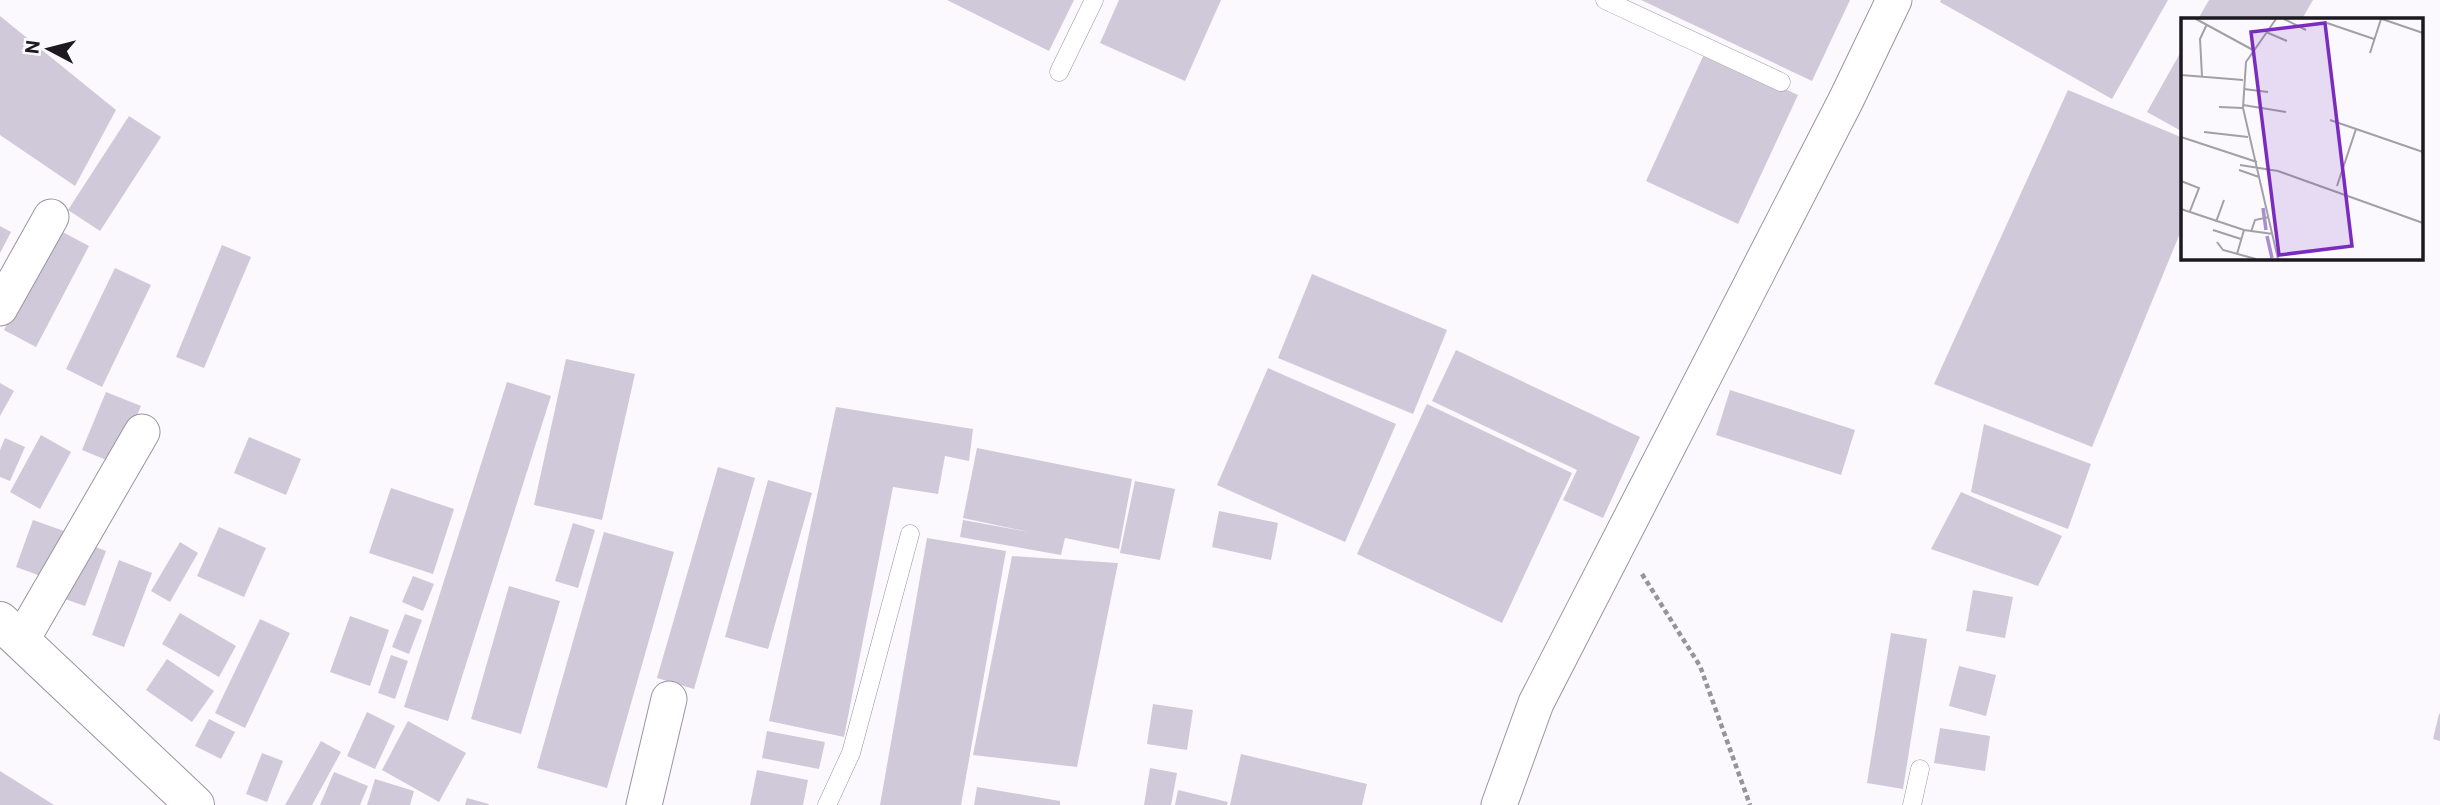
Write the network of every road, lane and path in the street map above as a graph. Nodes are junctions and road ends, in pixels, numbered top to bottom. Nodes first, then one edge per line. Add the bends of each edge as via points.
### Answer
1 (1094, 0) edge
2 (1605, 0) edge
3 (1894, 0) edge
4 (1059, 72) dead end
5 (1781, 82) dead end
6 (51, 217) dead end
7 (0, 308) edge
8 (142, 432) dead end
9 (910, 534) dead end
10 (1619, 541) junction
11 (11, 631) edge
12 (668, 699) dead end
13 (1920, 769) dead end
14 (195, 805) edge
15 (644, 805) edge
16 (827, 805) edge
17 (1499, 805) edge
18 (1750, 805) edge
19 (1912, 805) edge

1 - 4 lane
2 - 5 lane
3 - 10 street
6 - 7 street
8 - 11 street
9 - 16 lane via 851,753
10 - 17 street via 1536,703
10 - 18 path via 1700,666
11 - 14 main road
12 - 15 street
13 - 19 lane

